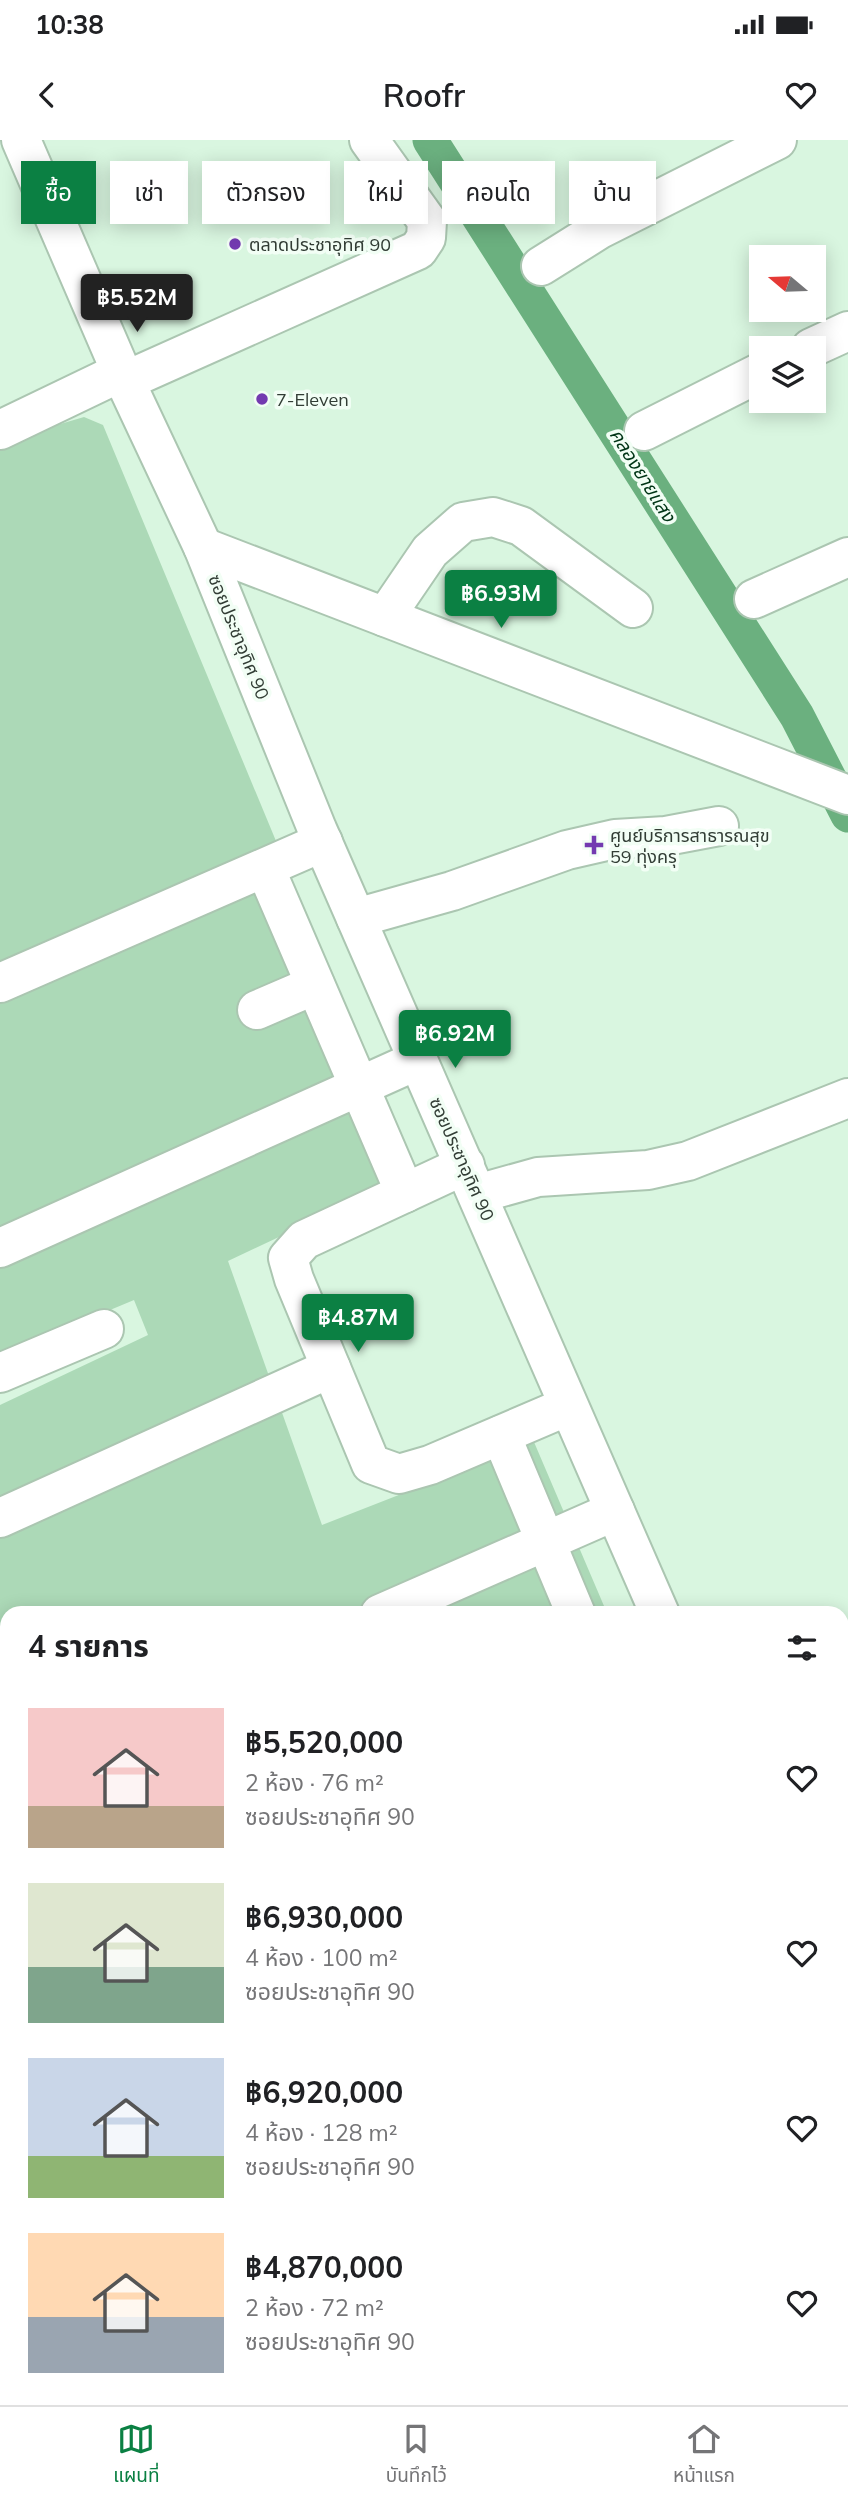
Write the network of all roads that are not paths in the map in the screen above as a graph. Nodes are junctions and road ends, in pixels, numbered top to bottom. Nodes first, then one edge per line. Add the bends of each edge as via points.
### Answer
1 (369, 140) edge
2 (777, 140) edge
3 (24, 141) edge
4 (541, 266) dead end
5 (848, 331) edge
6 (826, 341) edge
7 (123, 377) junction
8 (749, 378) edge
9 (0, 430) edge
10 (644, 431) dead end
11 (203, 547) junction
12 (848, 557) edge
13 (754, 599) dead end
14 (633, 608) dead end
15 (385, 617) junction
16 (848, 795) edge
17 (719, 826) dead end
18 (323, 842) junction
19 (265, 868) junction
20 (356, 918) junction
21 (0, 983) edge
22 (315, 985) junction
23 (257, 1010) dead end
24 (418, 1060) junction
25 (359, 1087) junction
26 (848, 1098) edge
27 (471, 1179) junction
28 (405, 1193) junction
29 (0, 1248) edge
30 (104, 1329) dead end
31 (331, 1368) junction
32 (0, 1373) edge
33 (568, 1406) junction
34 (501, 1435) junction
35 (615, 1511) junction
36 (0, 1518) edge
37 (545, 1541) junction
38 (398, 1606) edge
39 (573, 1606) edge
40 (657, 1606) edge

1 - 7 street via 427,221 426,238 418,250
2 - 4 street via 600,229
3 - 7 street, ซอยประชาอุทิศ 90
5 - 6 street
7 - 9 street
7 - 11 street, ซอยประชาอุทิศ 90
8 - 10 street
11 - 15 street, ซอยประชาอุทิศ 90
11 - 18 street, ซอยประชาอุทิศ 90
12 - 13 street
14 - 15 street via 520,526 493,517 463,522 430,551
15 - 16 street, ซอยประชาอุทิศ 90
17 - 20 street via 567,850 452,891
18 - 19 street
18 - 20 street, ซอยประชาอุทิศ 90
19 - 21 street
19 - 22 street
20 - 24 street, ซอยประชาอุทิศ 90
22 - 23 street
22 - 25 street
24 - 25 street
24 - 27 street, ซอยประชาอุทิศ 90
25 - 28 street
25 - 29 street
26 - 27 street via 688,1161 648,1170
27 - 28 street
27 - 33 street, ซอยประชาอุทิศ 90
28 - 31 street via 304,1240 288,1258
30 - 32 street
31 - 34 street via 371,1464 399,1474
31 - 36 street
33 - 34 street
33 - 35 street, ซอยประชาอุทิศ 90
34 - 37 street
35 - 37 street
35 - 40 street, ซอยประชาอุทิศ 90
37 - 38 street
37 - 39 street

